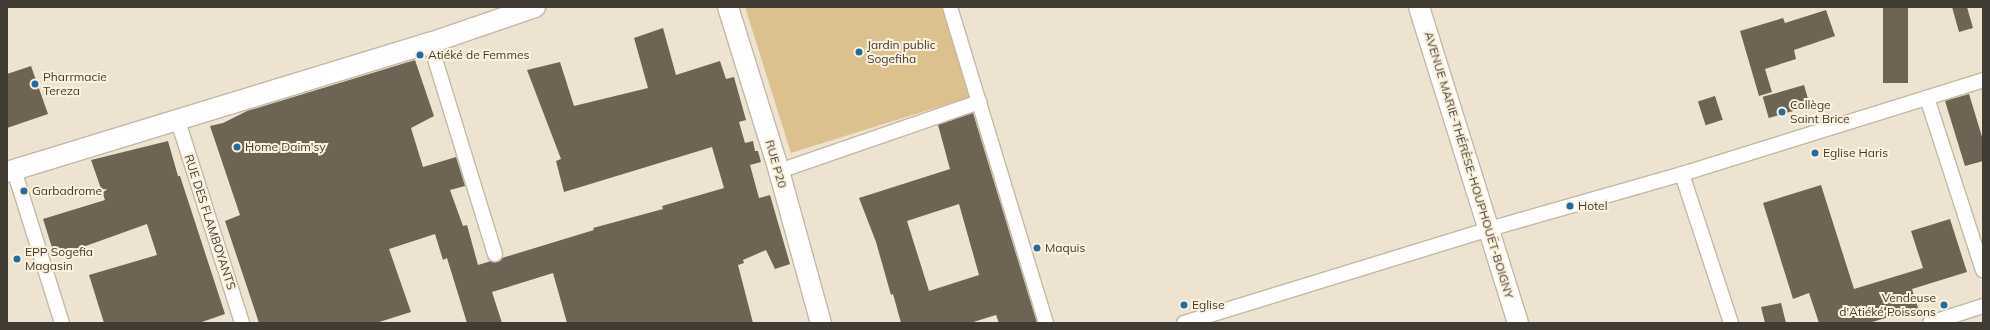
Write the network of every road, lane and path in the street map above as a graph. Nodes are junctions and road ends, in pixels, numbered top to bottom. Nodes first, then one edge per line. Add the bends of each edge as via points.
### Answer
1 (535, 7) edge
2 (728, 7) edge
3 (950, 7) edge
4 (1419, 7) edge
5 (430, 43) junction
6 (1983, 80) edge
7 (1927, 98) junction
8 (979, 102) junction
9 (178, 121) junction
10 (11, 171) edge
11 (779, 171) junction
12 (1682, 174) junction
13 (1489, 229) junction
14 (495, 254) dead end
15 (1983, 270) edge
16 (1983, 306) edge
17 (62, 323) edge
18 (242, 323) edge
19 (821, 323) edge
20 (1046, 323) edge
21 (1184, 323) edge
22 (1518, 323) edge
23 (1731, 323) edge
24 (1930, 323) edge

1 - 5 street
2 - 11 street, RUE P20
3 - 8 street
4 - 13 street, AVENUE MARIE-THÉRÈSE-HOUPHOUËT-BOIGNY
5 - 9 street
5 - 14 street
6 - 7 street
7 - 12 street
7 - 15 street
8 - 11 street
8 - 20 street
9 - 10 street
9 - 18 street, RUE DES FLAMBOYANTS
10 - 17 street
11 - 19 street, RUE P20
12 - 13 street
12 - 23 street
13 - 21 street
13 - 22 street, AVENUE MARIE-THÉRÈSE-HOUPHOUËT-BOIGNY
16 - 24 street

